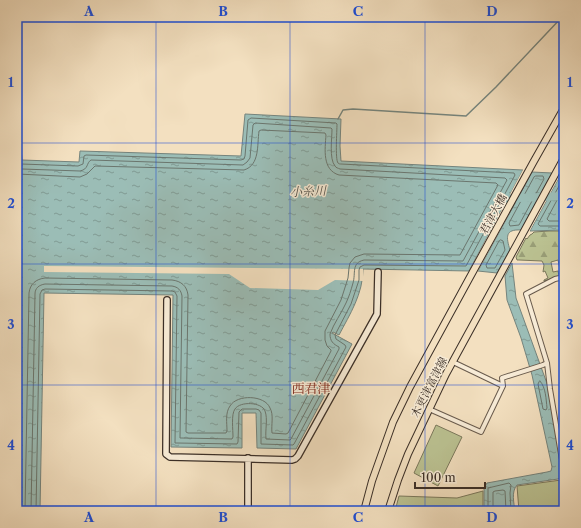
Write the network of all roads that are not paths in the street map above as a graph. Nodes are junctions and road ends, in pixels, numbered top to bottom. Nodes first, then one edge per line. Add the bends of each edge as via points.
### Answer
1 (564, 108) edge
2 (563, 160) edge
3 (378, 272) dead end
4 (564, 276) edge
5 (470, 277) joint
6 (167, 300) dead end
7 (453, 362) junction
8 (545, 364) junction
9 (503, 386) junction
10 (429, 409) junction
11 (248, 458) junction
12 (564, 472) edge
13 (248, 511) edge
14 (364, 511) edge
15 (388, 511) edge

1 - 5 main road, 君津大橋
2 - 7 main road, 木更津富津線
3 - 11 street via 377,314 298,456 292,460
4 - 8 street via 526,294
5 - 14 main road, 木更津富津線 via 393,422
6 - 11 street via 166,454 171,457
7 - 9 street
7 - 10 main road, 木更津富津線
8 - 9 street via 502,378
8 - 12 street
9 - 10 street via 481,432
10 - 15 main road, 木更津富津線 via 408,454
11 - 13 street

